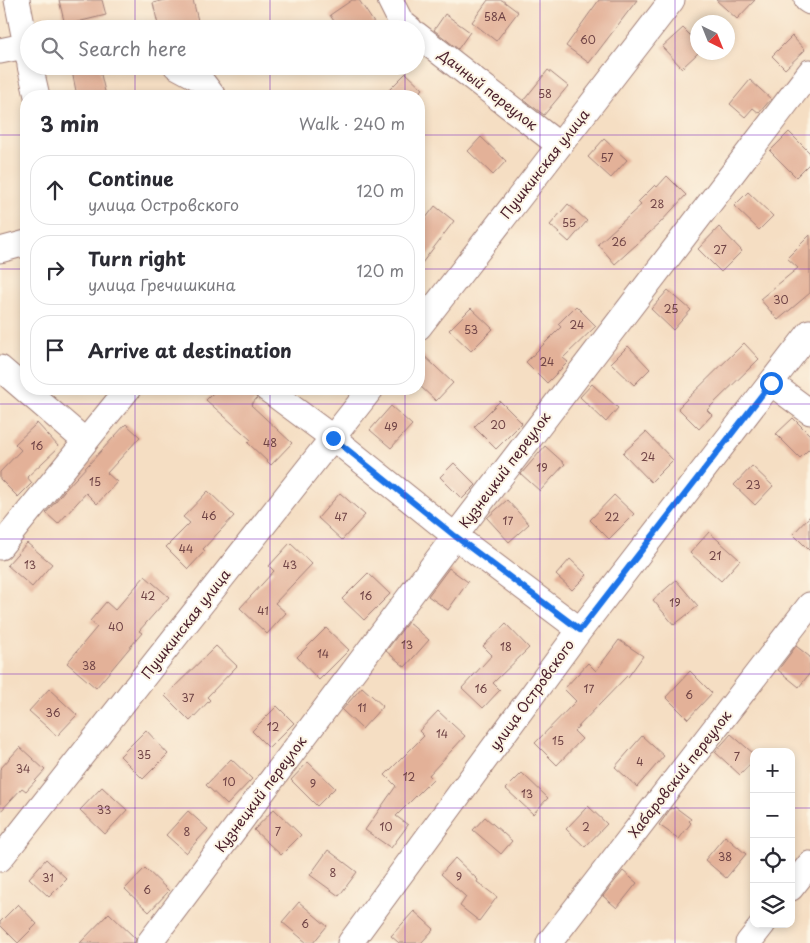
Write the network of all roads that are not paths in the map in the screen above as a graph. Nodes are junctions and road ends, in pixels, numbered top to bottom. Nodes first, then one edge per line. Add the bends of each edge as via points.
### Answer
1 (18, 0) edge
2 (390, 0) edge
3 (672, 0) edge
4 (22, 20) edge
5 (406, 20) edge
6 (425, 36) edge
7 (0, 51) edge
8 (20, 53) edge
9 (810, 72) edge
10 (32, 75) edge
11 (194, 75) edge
12 (36, 90) edge
13 (209, 90) edge
14 (559, 146) junction
15 (20, 245) edge
16 (0, 250) edge
17 (425, 320) edge
18 (810, 332) edge
19 (0, 368) edge
20 (771, 383) junction
21 (20, 385) edge
22 (32, 395) edge
23 (123, 395) edge
24 (275, 395) edge
25 (367, 395) edge
26 (810, 412) edge
27 (333, 438) junction
28 (85, 440) junction
29 (455, 536) junction
30 (0, 547) edge
31 (810, 605) edge
32 (580, 630) junction
33 (0, 859) edge
34 (810, 864) edge
35 (795, 883) edge
36 (760, 928) edge
37 (149, 943) edge
38 (350, 943) edge
39 (549, 943) edge
40 (748, 943) edge

1 - 4 street
2 - 5 street, Дачный переулок
3 - 14 street, Пушкинская улица
6 - 14 street, Дачный переулок
7 - 8 street
9 - 29 street, Кузнецкий переулок
10 - 12 street
11 - 13 street
14 - 17 street, Пушкинская улица
15 - 16 street
18 - 20 street, улица Островского
19 - 21 street
20 - 26 street
20 - 32 street, улица Островского
22 - 28 street
23 - 28 street
24 - 27 street
25 - 27 street, Пушкинская улица
27 - 29 street
27 - 33 street, Пушкинская улица
28 - 30 street
29 - 32 street
29 - 37 street, Кузнецкий переулок
31 - 39 street, Хабаровский переулок
32 - 38 street, улица Островского
34 - 35 street
36 - 40 street

